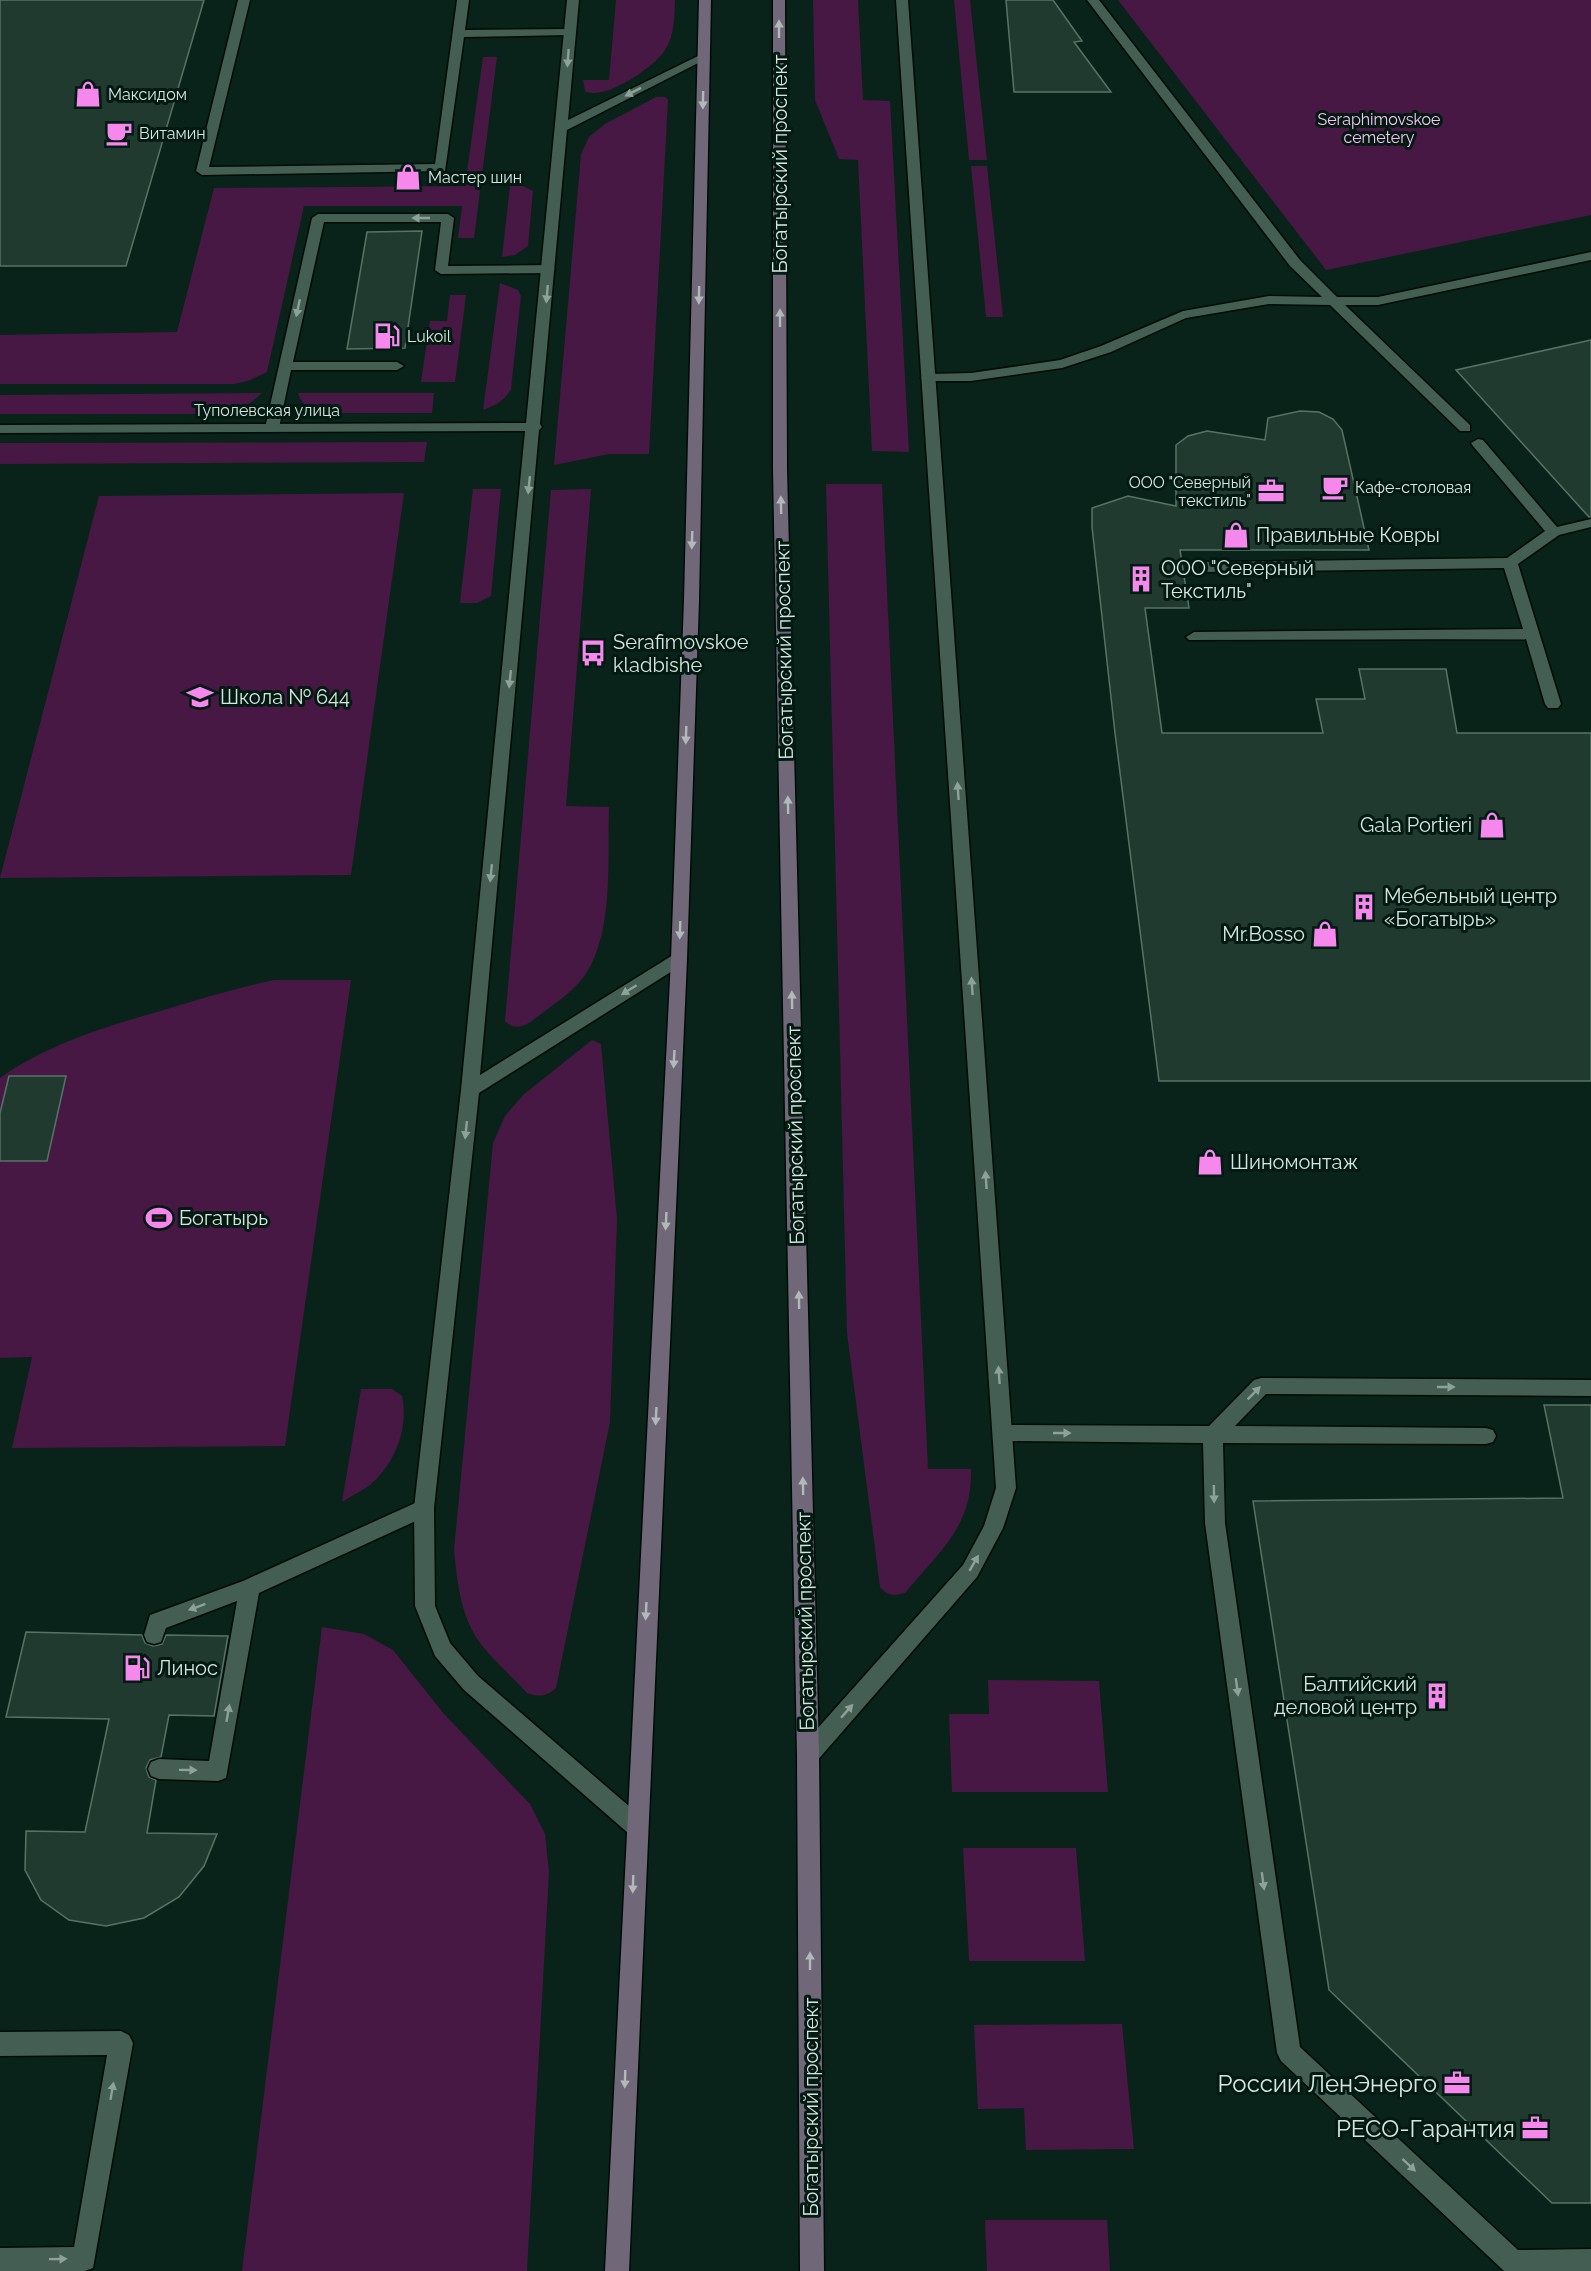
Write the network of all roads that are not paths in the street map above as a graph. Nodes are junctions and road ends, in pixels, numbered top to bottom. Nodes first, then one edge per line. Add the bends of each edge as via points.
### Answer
1 (244, 0) edge
2 (463, 0) edge
3 (573, 0) edge
4 (705, 0) edge
5 (779, 0) edge
6 (902, 0) edge
7 (1093, 0) edge
8 (570, 32) junction
9 (459, 34) junction
10 (704, 57) junction
11 (563, 127) junction
12 (1591, 256) edge
13 (549, 268) junction
14 (1334, 300) junction
15 (285, 366) junction
16 (397, 366) dead end
17 (928, 378) junction
18 (535, 427) junction
19 (272, 428) junction
20 (1464, 428) dead end
21 (0, 429) edge
22 (1478, 443) dead end
23 (1591, 523) edge
24 (1554, 532) junction
25 (1510, 563) junction
26 (1207, 567) dead end
27 (1531, 634) junction
28 (1194, 637) dead end
29 (1553, 704) dead end
30 (679, 959) junction
31 (470, 1090) junction
32 (1591, 1388) edge
33 (1004, 1433) junction
34 (1213, 1435) junction
35 (1486, 1436) dead end
36 (424, 1508) junction
37 (250, 1587) junction
38 (154, 1635) dead end
39 (808, 1755) junction
40 (159, 1769) dead end
41 (636, 1826) junction
42 (0, 2044) edge
43 (0, 2260) edge
44 (1591, 2261) edge
45 (617, 2271) edge
46 (812, 2271) edge

1 - 9 street via 202,171 441,168
2 - 9 street
3 - 8 street
4 - 10 main road
39 -> 5 main road, Богатырский проспект via 780,469
6 - 17 street
7 - 14 street via 1295,263
8 - 9 street
8 -> 11 street
10 -> 11 street
10 -> 30 main road
11 - 13 street
12 - 14 street via 1378,301
13 -> 15 street via 441,270 448,218 318,218
13 -> 18 street
14 - 17 street via 1269,300 1183,315 1062,364 971,377
14 - 20 street
15 - 16 street
15 - 19 street
33 -> 17 street
18 - 19 street, Туполевская улица
18 -> 31 street
19 - 21 street, Туполевская улица
22 - 24 street
23 - 24 street
24 - 25 street
25 - 26 street
25 - 27 street
27 - 28 street
27 - 29 street
30 -> 31 street
30 -> 41 main road
31 -> 36 street
34 -> 32 street via 1261,1386
33 -> 34 street
39 -> 33 street via 970,1571 993,1528 1006,1488
34 - 35 street
34 -> 44 street via 1215,1522 1289,2053 1513,2262
36 - 37 street
36 - 41 street via 425,1606 442,1649 471,1683
37 -> 38 street via 157,1622
40 -> 37 street via 218,1771
46 -> 39 main road, Богатырский проспект
41 -> 45 main road
43 -> 42 street via 84,2259 121,2043

